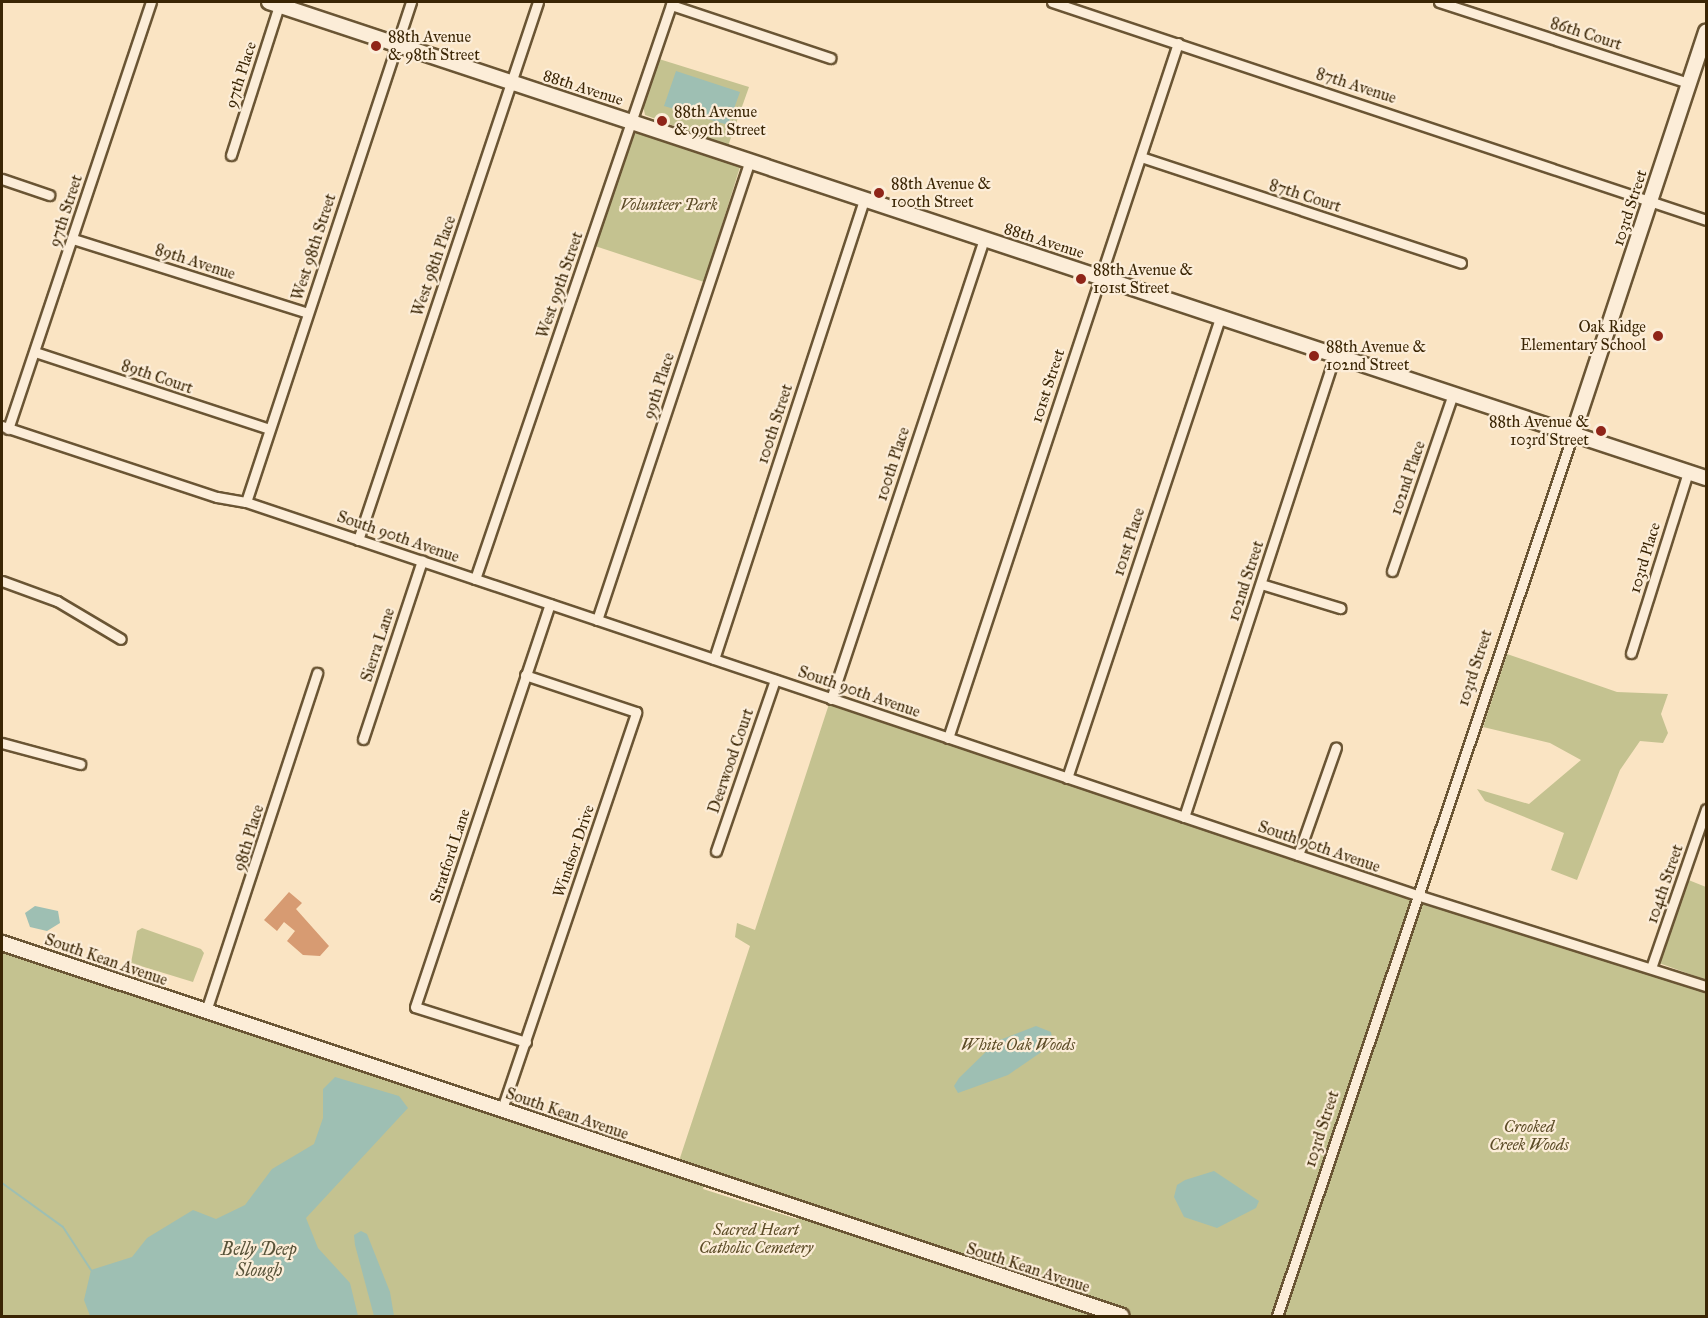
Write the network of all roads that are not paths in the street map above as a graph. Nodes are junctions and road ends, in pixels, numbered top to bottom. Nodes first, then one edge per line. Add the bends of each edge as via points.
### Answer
1 (151, 2) edge
2 (411, 2) edge
3 (538, 2) edge
4 (1052, 2) edge
5 (1439, 2) edge
6 (276, 3) edge
7 (671, 3) edge
8 (1707, 31) edge
9 (1178, 43) junction
10 (397, 44) junction
11 (830, 58) dead end
12 (512, 82) junction
13 (1689, 83) junction
14 (632, 122) junction
15 (231, 155) dead end
16 (1141, 157) junction
17 (750, 161) junction
18 (2, 179) edge
19 (50, 195) dead end
20 (864, 199) junction
21 (1650, 201) junction
22 (1707, 220) edge
23 (984, 238) junction
24 (73, 239) junction
25 (1461, 263) dead end
26 (1100, 277) junction
27 (308, 313) junction
28 (1220, 317) junction
29 (35, 352) junction
30 (1335, 355) junction
31 (1453, 394) junction
32 (5, 428) edge
33 (269, 429) junction
34 (1573, 434) junction
35 (1688, 472) junction
36 (1707, 478) edge
37 (246, 502) junction
38 (358, 540) junction
39 (422, 561) junction
40 (1392, 571) dead end
41 (475, 579) junction
42 (2, 581) edge
43 (1261, 584) junction
44 (550, 604) junction
45 (1340, 608) dead end
46 (597, 620) junction
47 (121, 639) dead end
48 (1631, 653) dead end
49 (714, 659) junction
50 (317, 673) dead end
51 (525, 675) junction
52 (775, 680) junction
53 (831, 699) junction
54 (948, 738) junction
55 (363, 739) dead end
56 (2, 743) edge
57 (1336, 747) dead end
58 (80, 764) dead end
59 (1067, 778) junction
60 (1707, 809) edge
61 (1184, 817) junction
62 (716, 851) dead end
63 (1298, 855) junction
64 (1417, 895) junction
65 (2, 943) edge
66 (1651, 968) junction
67 (1707, 986) edge
68 (206, 1011) junction
69 (526, 1042) junction
70 (502, 1109) junction
71 (1122, 1317) edge
72 (1277, 1317) edge

1 - 24 street, 97th Street
2 - 10 street, West 98th Street
3 - 12 street, West 98th Place
4 - 9 street, 87th Avenue
5 - 13 street, 86th Court
6 - 10 street, 88th Avenue
6 - 15 street, 97th Place
7 - 11 street
7 - 14 street, West 99th Street
8 - 13 street, 103rd Street
9 - 16 street, 101st Street
9 - 21 street, 87th Avenue
10 - 12 street, 88th Avenue
10 - 27 street, West 98th Street
12 - 14 street, 88th Avenue
12 - 38 street, West 98th Place
13 - 21 street, 103rd Street
14 - 17 street, 88th Avenue
14 - 41 street, West 99th Street
16 - 25 street, 87th Court
16 - 26 street, 101st Street
17 - 20 street, 88th Avenue
17 - 46 street, 99th Place
18 - 19 street
20 - 23 street, 88th Avenue
20 - 49 street, 100th Street
21 - 22 street, 87th Avenue
21 - 34 street, 103rd Street
23 - 26 street, 88th Avenue
23 - 53 street, 100th Place
24 - 27 street, 89th Avenue
24 - 29 street, 97th Street
26 - 28 street, 88th Avenue
26 - 54 street, 101st Street
27 - 33 street, West 98th Street
28 - 30 street, 88th Avenue
28 - 59 street, 101st Place
29 - 32 street, 97th Street
29 - 33 street, 89th Court
30 - 31 street, 88th Avenue
30 - 43 street, 102nd Street
31 - 34 street, 88th Avenue
31 - 40 street, 102nd Place
32 - 37 street, South 90th Avenue via 217,497
33 - 37 street, West 98th Street
34 - 35 street, 88th Avenue
34 - 64 street, 103rd Street
35 - 36 street, 88th Avenue
35 - 48 street, 103rd Place
37 - 38 street, South 90th Avenue
38 - 39 street, South 90th Avenue
39 - 41 street, South 90th Avenue
39 - 55 street, Sierra Lane
41 - 44 street, South 90th Avenue
42 - 47 street via 57,601
43 - 45 street
43 - 61 street, 102nd Street
44 - 46 street, South 90th Avenue
44 - 51 street, Stratford Lane
46 - 49 street, South 90th Avenue
49 - 52 street, South 90th Avenue
50 - 68 street, 98th Place
51 - 69 street, Windsor Drive via 636,712
51 - 69 street, Stratford Lane via 415,1007
52 - 53 street, South 90th Avenue
52 - 62 street, Deerwood Court
53 - 54 street, South 90th Avenue
54 - 59 street, South 90th Avenue
56 - 58 street
57 - 63 street
59 - 61 street, South 90th Avenue
60 - 66 street, 104th Street
61 - 63 street, South 90th Avenue
63 - 64 street, South 90th Avenue
64 - 66 street, South 90th Avenue
64 - 72 street, 103rd Street
65 - 68 street, South Kean Avenue
66 - 67 street, South 90th Avenue
68 - 70 street, South Kean Avenue
69 - 70 street, Windsor Drive
70 - 71 street, South Kean Avenue

